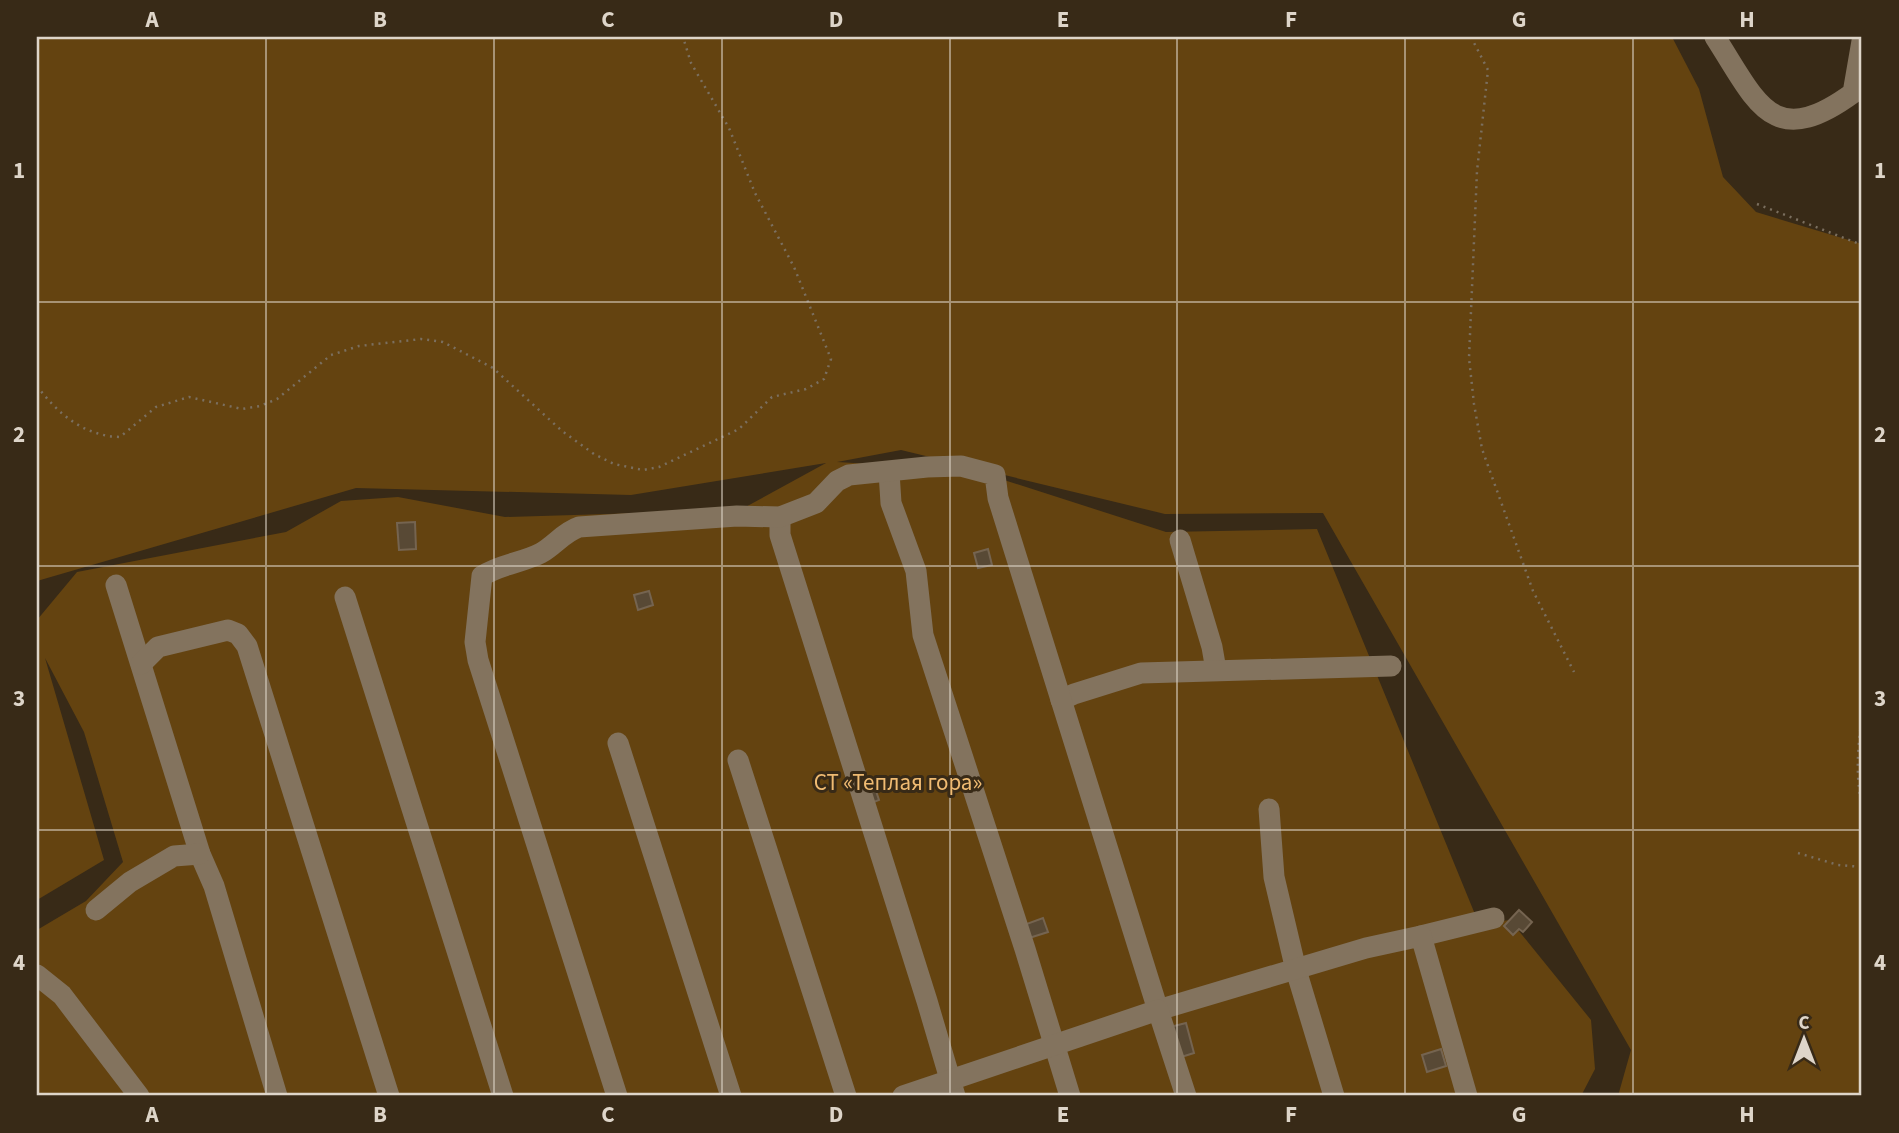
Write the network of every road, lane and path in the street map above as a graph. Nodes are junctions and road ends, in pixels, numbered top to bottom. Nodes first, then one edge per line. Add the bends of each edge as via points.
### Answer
1 (683, 37) edge
2 (1471, 37) edge
3 (1715, 37) edge
4 (1862, 41) edge
5 (1857, 92) edge
6 (1757, 204) dead end
7 (1862, 245) edge
8 (37, 386) edge
9 (889, 472) junction
10 (780, 517) junction
11 (1180, 540) dead end
12 (116, 585) dead end
13 (345, 597) dead end
14 (141, 664) junction
15 (1391, 666) dead end
16 (1216, 670) junction
17 (1574, 672) dead end
18 (1061, 700) junction
19 (1862, 715) edge
20 (618, 743) dead end
21 (738, 760) dead end
22 (1862, 806) edge
23 (1269, 809) dead end
24 (1798, 853) dead end
25 (200, 854) junction
26 (1862, 867) edge
27 (96, 910) dead end
28 (1494, 918) dead end
29 (1421, 936) junction
30 (1296, 970) junction
31 (37, 975) edge
32 (1158, 1010) junction
33 (1054, 1045) junction
34 (952, 1088) edge
35 (139, 1096) edge
36 (277, 1096) edge
37 (389, 1096) edge
38 (503, 1096) edge
39 (617, 1096) edge
40 (731, 1096) edge
41 (846, 1096) edge
42 (903, 1096) edge
43 (1070, 1096) edge
44 (1186, 1096) edge
45 (1334, 1096) edge
46 (1467, 1096) edge

1 - 8 path via 691,63 729,128 755,193 794,267 831,359 824,379 806,389 772,397 739,429 659,467 643,470 614,464 562,431 493,368 443,342 421,339 359,346 331,355 277,399 260,406 242,409 188,397 156,407 120,437 101,436 67,419
2 - 17 path via 1488,70 1477,171 1469,358 1474,404 1482,449 1533,591
3 - 5 street via 1751,92 1773,116 1785,121 1825,112
4 - 5 street
6 - 7 path
9 - 10 street via 849,475 816,503
9 - 18 street via 961,466 995,475 998,498
9 - 33 street via 891,503 916,571 923,635
10 - 34 street via 780,535
10 - 39 street via 579,527 538,555 482,576 475,642 478,660
11 - 16 street
12 - 14 street
13 - 38 street
14 - 25 street
14 - 37 street via 158,647 228,630 247,646
15 - 16 street
16 - 18 street via 1141,673
18 - 32 street
19 - 22 path via 1856,781
20 - 40 street
21 - 41 street
23 - 30 street via 1274,877
24 - 26 path
25 - 27 street via 174,856 130,882
25 - 36 street via 214,886
28 - 29 street
29 - 30 street
29 - 46 street
30 - 32 street
30 - 45 street
31 - 35 street via 62,995
32 - 33 street
32 - 44 street
33 - 34 street
33 - 43 street
34 - 42 street

